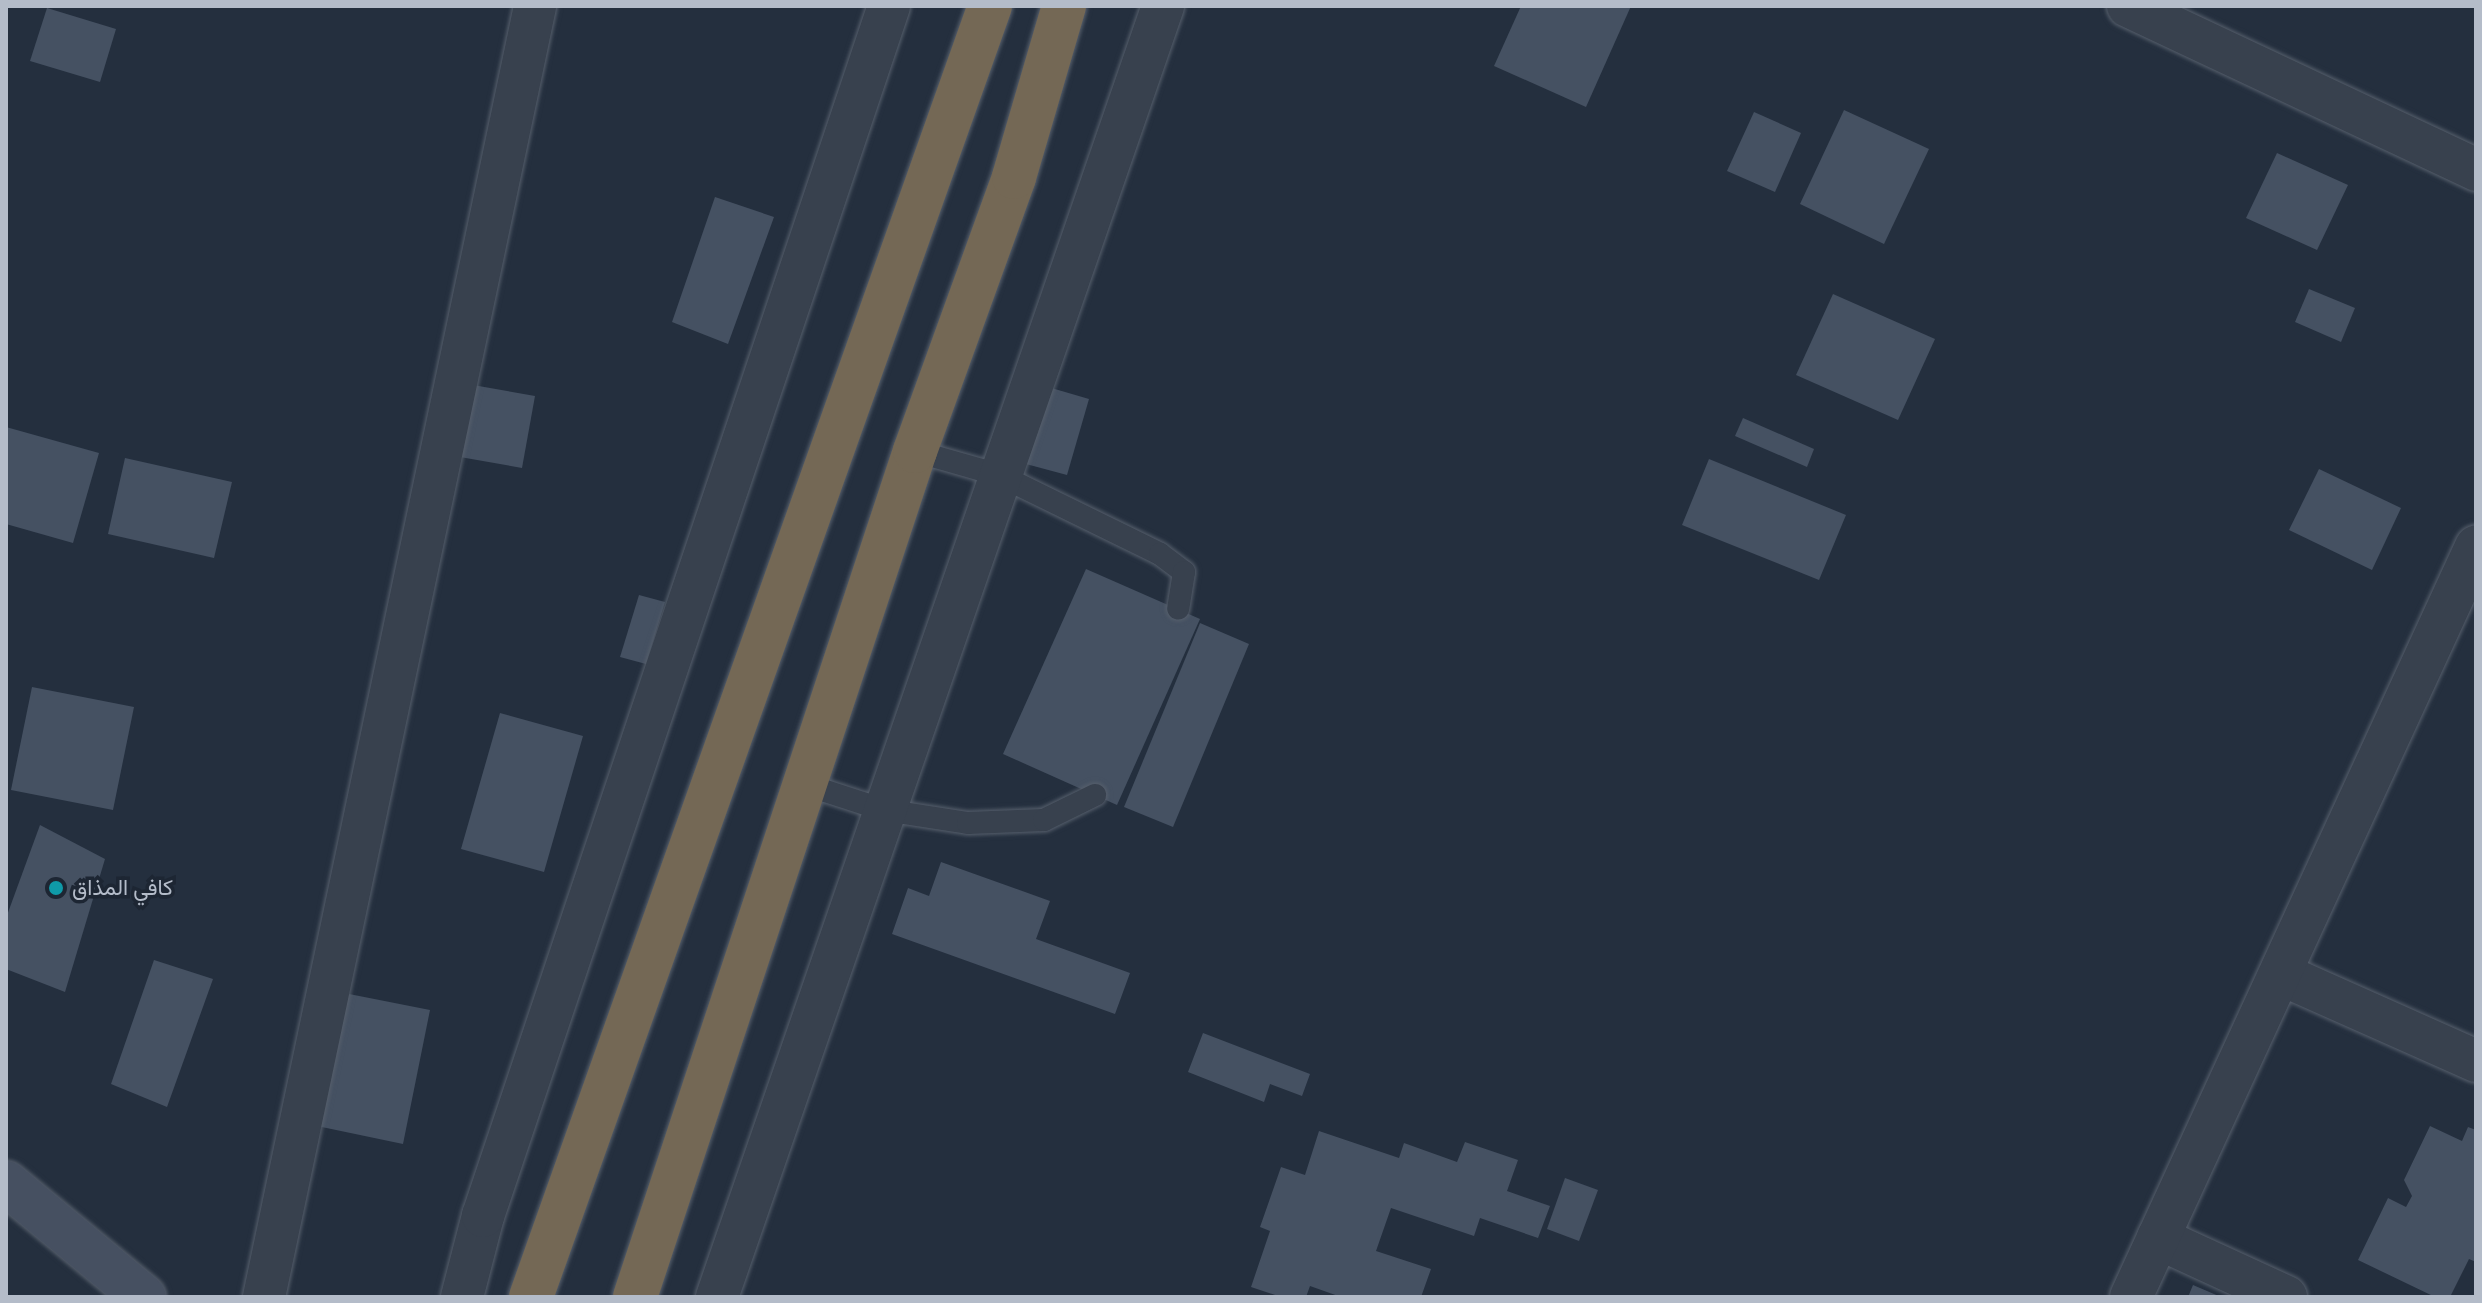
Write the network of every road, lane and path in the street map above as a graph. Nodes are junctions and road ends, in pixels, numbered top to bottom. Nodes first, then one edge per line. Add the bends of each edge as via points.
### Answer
1 (535, 6) edge
2 (889, 6) edge
3 (990, 6) edge
4 (1064, 6) edge
5 (1163, 6) edge
6 (2128, 6) edge
7 (2476, 170) edge
8 (915, 451) junction
9 (999, 475) junction
10 (2476, 547) edge
11 (1178, 609) dead end
12 (804, 784) junction
13 (1095, 795) dead end
14 (884, 810) junction
15 (2283, 975) junction
16 (2476, 1061) edge
17 (6, 1183) edge
18 (2158, 1238) junction
19 (531, 1293) edge
20 (144, 1297) edge
21 (264, 1297) edge
22 (462, 1297) edge
23 (635, 1297) edge
24 (717, 1297) edge
25 (2131, 1297) edge
26 (2286, 1297) edge

1 - 21 street
2 - 22 street via 483,1216
3 - 19 highway
4 - 8 highway via 1014,177
5 - 9 street
6 - 7 street
8 - 9 lane
8 - 12 highway
9 - 11 lane via 1172,563 1184,572
9 - 14 street
10 - 15 street
12 - 14 lane
12 - 23 highway
13 - 14 lane via 1044,820 968,823
14 - 24 street
15 - 16 street
15 - 18 street
17 - 20 main road
18 - 25 street
18 - 26 street

